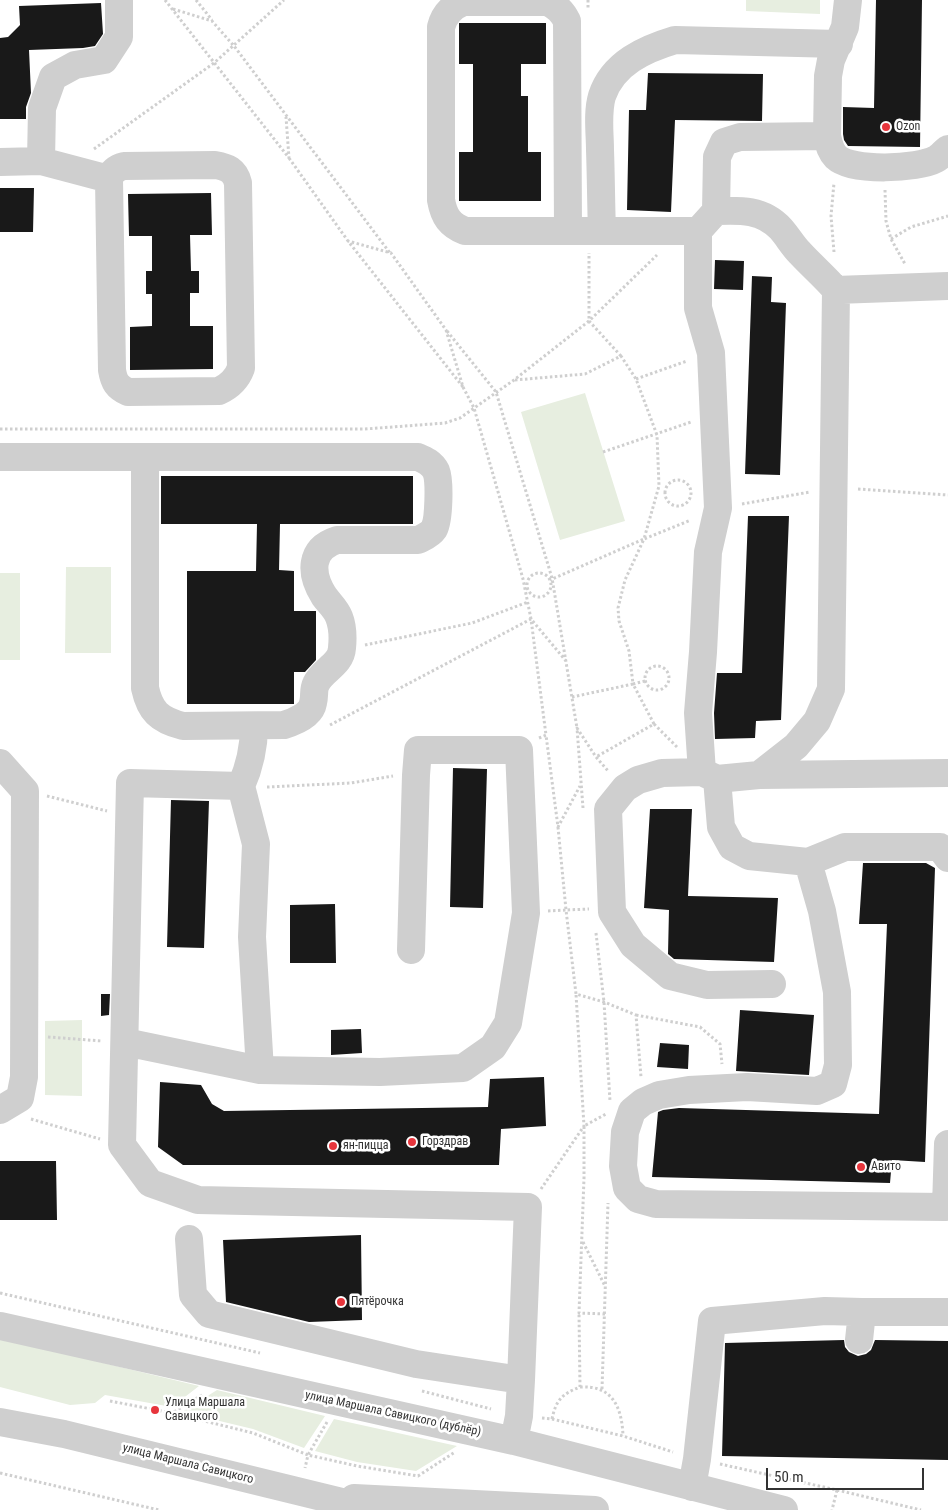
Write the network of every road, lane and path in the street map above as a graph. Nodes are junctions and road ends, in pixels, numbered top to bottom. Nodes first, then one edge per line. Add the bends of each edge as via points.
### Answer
1 (119, 0) edge
2 (165, 0) edge
3 (196, 0) edge
4 (284, 0) edge
5 (848, 0) edge
6 (173, 9) junction
7 (212, 21) junction
8 (839, 44) junction
9 (234, 46) junction
10 (214, 63) junction
11 (286, 116) junction
12 (832, 147) junction
13 (948, 149) edge
14 (289, 158) junction
15 (0, 162) edge
16 (53, 164) junction
17 (884, 167) junction
18 (109, 179) junction
19 (716, 211) junction
20 (948, 216) edge
21 (568, 231) junction
22 (602, 231) junction
23 (698, 231) junction
24 (891, 239) junction
25 (348, 241) junction
26 (663, 252) dead end
27 (390, 253) junction
28 (834, 253) dead end
29 (939, 286) edge
30 (836, 290) junction
31 (589, 321) junction
32 (446, 330) junction
33 (711, 353) junction
34 (621, 356) junction
35 (636, 379) junction
36 (514, 380) junction
37 (463, 386) junction
38 (496, 392) junction
39 (474, 408) junction
40 (713, 413) junction
41 (0, 429) edge
42 (657, 435) junction
43 (604, 452) dead end
44 (0, 457) edge
45 (145, 457) junction
46 (659, 486) junction
47 (666, 488) junction
48 (718, 508) junction
49 (644, 539) junction
50 (551, 579) junction
51 (527, 593) junction
52 (528, 602) junction
53 (531, 619) junction
54 (342, 650) junction
55 (566, 661) junction
56 (645, 681) junction
57 (633, 684) junction
58 (572, 697) junction
59 (254, 726) junction
60 (577, 728) junction
61 (322, 729) dead end
62 (546, 735) junction
63 (519, 750) junction
64 (596, 757) junction
65 (0, 763) edge
66 (948, 773) edge
67 (416, 775) junction
68 (759, 775) junction
69 (709, 776) junction
70 (581, 784) junction
71 (241, 786) junction
72 (625, 788) junction
73 (25, 791) junction
74 (584, 813) dead end
75 (129, 816) junction
76 (558, 827) junction
77 (948, 858) edge
78 (808, 862) junction
79 (566, 910) junction
80 (604, 920) junction
81 (411, 950) dead end
82 (772, 984) dead end
83 (12, 992) edge
84 (576, 994) junction
85 (604, 1002) junction
86 (636, 1015) junction
87 (24, 1036) junction
88 (125, 1042) junction
89 (260, 1070) junction
90 (723, 1070) dead end
91 (642, 1082) dead end
92 (610, 1102) dead end
93 (1, 1110) edge
94 (611, 1111) dead end
95 (584, 1126) junction
96 (948, 1144) edge
97 (122, 1145) junction
98 (608, 1199) dead end
99 (528, 1207) junction
100 (947, 1207) edge
101 (189, 1239) dead end
102 (582, 1241) junction
103 (605, 1286) junction
104 (0, 1293) edge
105 (862, 1312) junction
106 (948, 1312) edge
107 (579, 1313) junction
108 (605, 1314) junction
109 (0, 1326) edge
110 (859, 1340) dead end
111 (230, 1378) junction
112 (521, 1380) junction
113 (580, 1387) junction
114 (412, 1389) dead end
115 (602, 1389) junction
116 (110, 1401) dead end
117 (172, 1414) junction
118 (552, 1419) dead end
119 (0, 1422) edge
120 (516, 1429) junction
121 (483, 1434) junction
122 (623, 1436) dead end
123 (308, 1455) junction
124 (0, 1473) edge
125 (692, 1487) junction
126 (837, 1490) dead end
127 (309, 1494) junction
128 (159, 1510) edge
129 (375, 1510) edge
130 (595, 1510) edge
131 (784, 1510) edge
132 (921, 1510) edge

1 - 16 street via 119,37 104,60 75,64 53,77 42,108
2 - 6 path
3 - 7 path
4 - 9 path
5 - 8 street via 845,28
6 - 7 path
6 - 10 path
7 - 9 path
8 - 12 street via 828,76
8 - 22 street via 675,40 629,60 613,76 602,96
9 - 10 path
9 - 11 path
10 - 14 path
10 - 16 path via 90,152
11 - 14 path
11 - 27 path
12 - 17 street via 847,164
12 - 19 street via 740,137 724,142 717,157
12 - 28 path
13 - 17 street via 936,159 917,165
14 - 25 path
15 - 16 street
16 - 18 street
17 - 24 path via 886,221
18 - 18 street via 113,379 128,392 219,390 227,387 241,368 236,177 233,171 226,166 215,165 124,166 114,170
19 - 23 street
19 - 30 street via 745,210 765,217 779,227
20 - 24 path via 911,227
21 - 21 street via 567,21 557,6 548,2 458,4 446,14 441,27 441,200 444,212 449,221 465,231
21 - 22 street
22 - 23 street
23 - 33 street via 698,308
24 - 29 path via 906,266
25 - 27 path
25 - 37 path
26 - 31 path via 655,256
27 - 32 path
29 - 30 street
30 - 68 street via 831,689 817,721 796,746
31 - 34 path
31 - 36 path
32 - 37 path
32 - 38 path
33 - 35 path
33 - 40 street
34 - 35 path
34 - 36 path via 586,374
35 - 42 path
36 - 38 path
37 - 39 path
38 - 39 path
38 - 50 path
39 - 41 path via 446,423 365,429
39 - 51 path
40 - 42 path
40 - 48 street
42 - 43 path
42 - 46 path
44 - 45 street
45 - 54 street via 418,457 427,460 438,478 438,517 427,536 418,540 337,540 328,543 316,556 316,579 342,624
45 - 59 street via 147,700 160,717 182,726
46 - 47 path
46 - 49 path
47 - 47 path via 672,481 680,480 688,485 690,498 681,506 673,505 665,496
48 - 49 path
48 - 69 street via 708,552 698,713
49 - 50 path
49 - 57 path via 625,580 618,608
50 - 51 path via 549,591 543,596
50 - 51 path via 544,573 532,574 527,580
50 - 55 path
51 - 52 path
52 - 53 path
52 - 54 path via 472,623
53 - 55 path
53 - 61 path
53 - 62 path
54 - 59 street via 338,660 318,680 313,704 303,716 284,725
55 - 58 path
56 - 56 path via 645,673 655,666 663,667 670,677 662,690 653,690
56 - 57 path
57 - 58 path
57 - 64 path via 654,724
58 - 60 path
59 - 71 street via 251,759
60 - 64 path
60 - 70 path
62 - 63 path
62 - 76 path
63 - 67 street via 418,750
63 - 89 street via 526,914 508,1023 493,1047 463,1068 380,1072
64 - 72 path
65 - 73 street
66 - 68 street
67 - 71 path via 397,775 351,784 278,788
67 - 81 street
68 - 69 street
69 - 72 street via 662,773 638,780
69 - 78 street via 721,827 732,847 750,856
70 - 74 path
70 - 76 path
71 - 75 street via 130,783
71 - 89 street via 256,844 252,936
72 - 80 street via 608,809
73 - 75 path
73 - 83 street
75 - 88 street
76 - 79 path
77 - 78 street via 940,847 845,847
78 - 100 street via 822,911 837,992 838,1064 833,1084 817,1091 747,1087 689,1090 659,1095 643,1102 632,1110 625,1132 623,1166 627,1188 638,1199 656,1204
79 - 80 path via 593,909
79 - 84 path
80 - 82 street via 670,976 707,985
80 - 85 path
83 - 87 street
84 - 85 path
84 - 95 path
85 - 86 path
85 - 92 path
86 - 90 path via 700,1026 720,1044
86 - 91 path
87 - 88 path
87 - 93 street via 24,1077 20,1098
88 - 89 street
88 - 97 street
93 - 97 path
94 - 95 path
95 - 99 path
95 - 102 path
96 - 100 street
97 - 99 street via 150,1183 198,1200
98 - 103 path
99 - 112 street
101 - 112 street via 193,1295 209,1314 416,1364
102 - 103 path
102 - 107 path
103 - 108 path
104 - 111 path via 266,1355
105 - 106 street
105 - 110 street
105 - 125 street via 712,1321
107 - 108 path
107 - 113 path
108 - 115 path
109 - 111 street, улица Маршала Савицкого (дублёр)
111 - 117 path
111 - 121 street, улица Маршала Савицкого (дублёр)
112 - 120 street
113 - 115 path
113 - 118 path via 560,1399 554,1407
114 - 120 path
115 - 122 path via 619,1408
116 - 117 path
117 - 123 path via 253,1433
119 - 127 street, улица Маршала Савицкого via 64,1434
120 - 121 street, улица Маршала Савицкого (дублёр)
120 - 125 street, улица Маршала Савицкого (дублёр)
121 - 123 path via 418,1476
123 - 127 path
124 - 128 path
125 - 131 street, улица Маршала Савицкого (дублёр)
126 - 132 path
127 - 129 street, улица Маршала Савицкого
127 - 130 street

